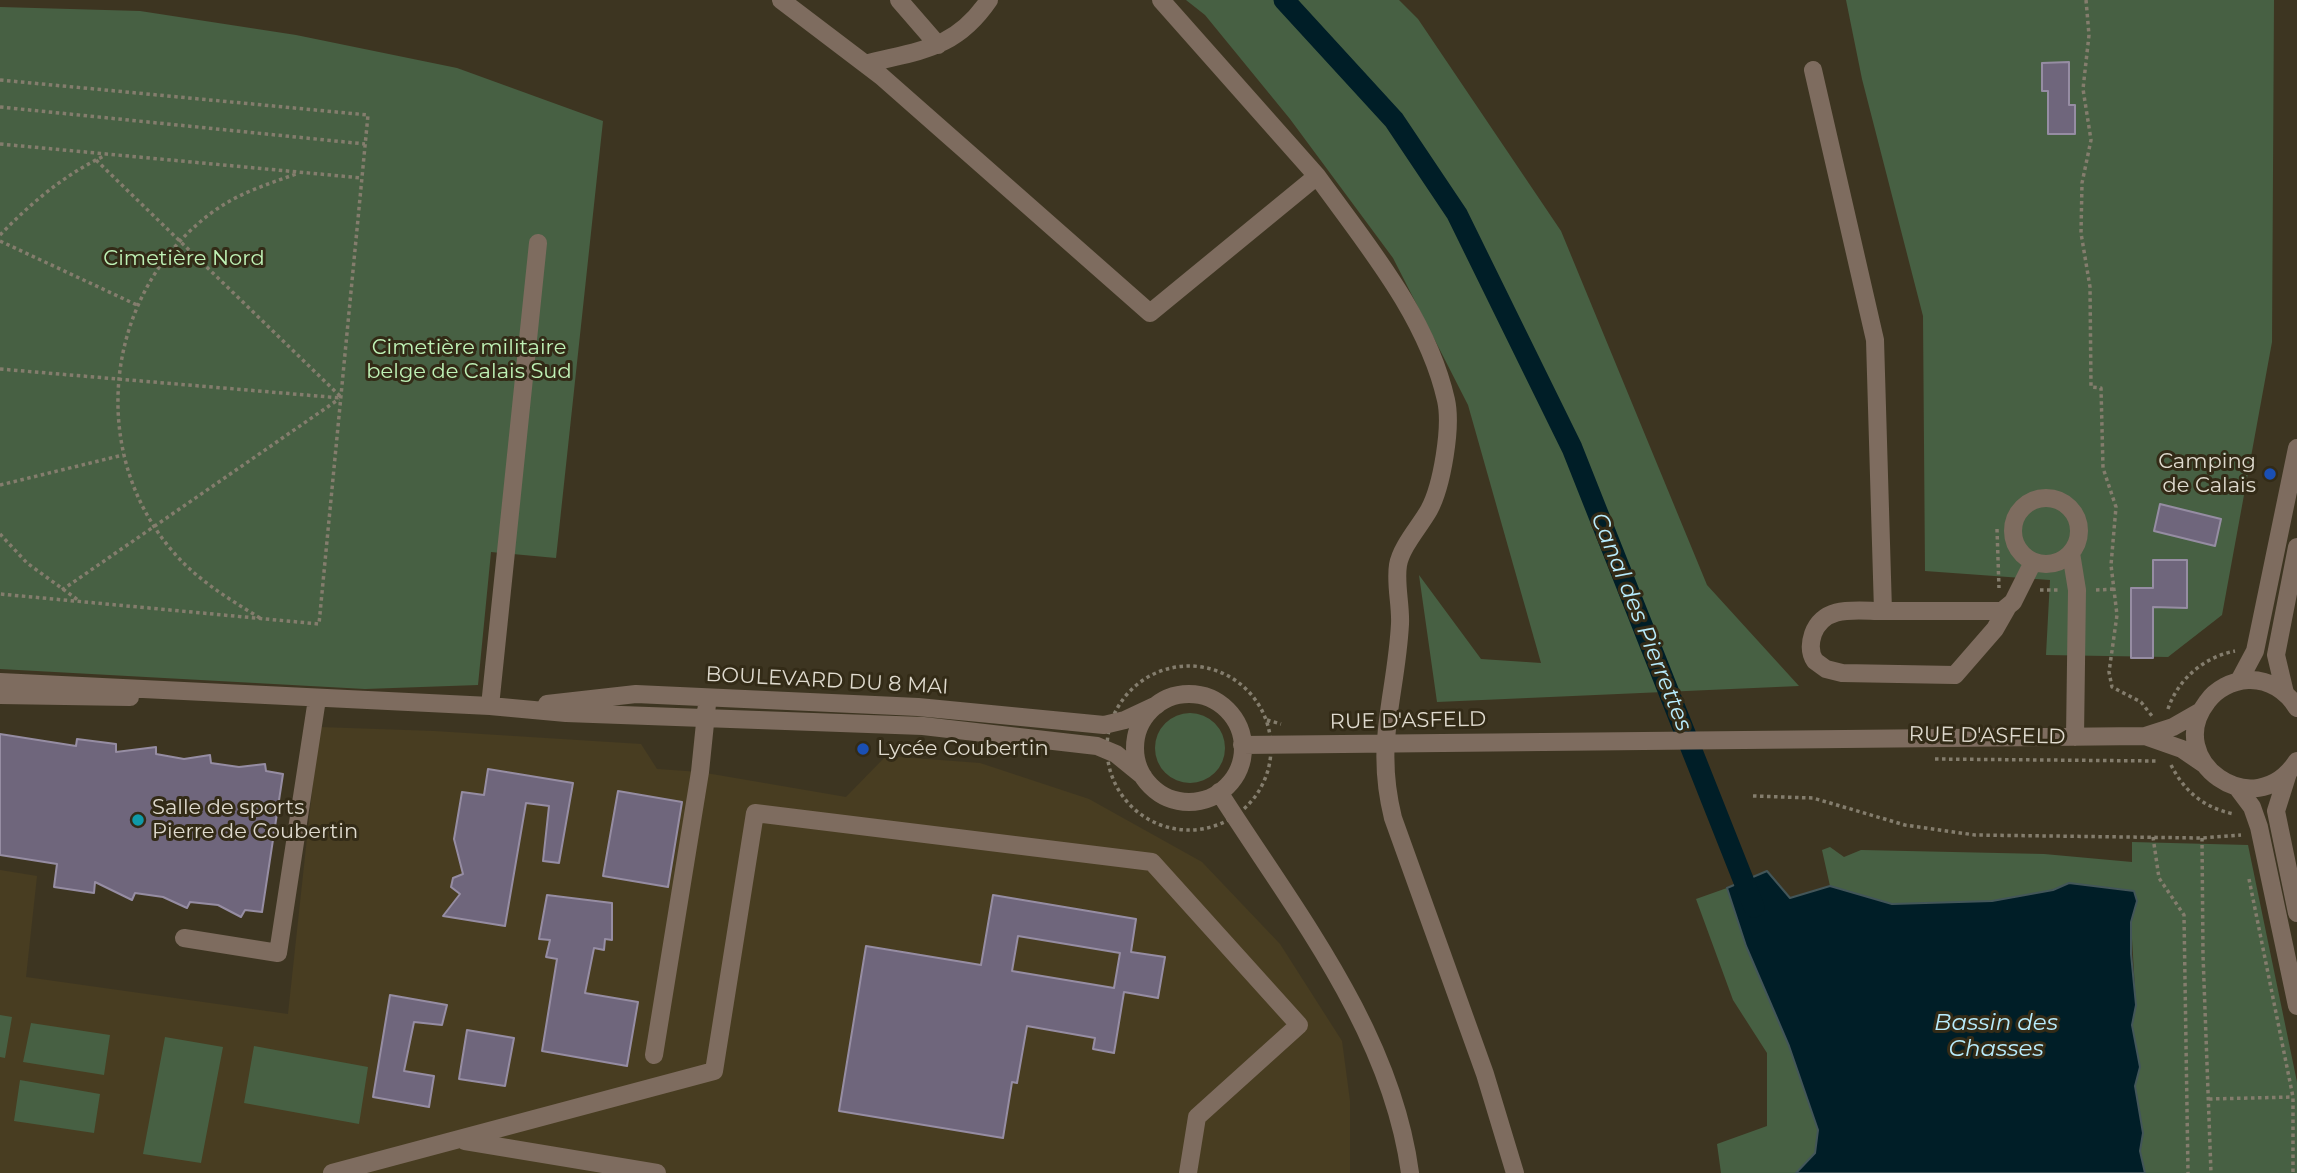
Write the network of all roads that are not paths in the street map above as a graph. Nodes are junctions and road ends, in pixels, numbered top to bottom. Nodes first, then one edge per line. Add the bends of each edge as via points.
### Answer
1 (781, 0) edge
2 (899, 0) edge
3 (989, 0) edge
4 (1161, 0) edge
5 (938, 46) junction
6 (865, 64) junction
7 (1813, 70) dead end
8 (1317, 176) junction
9 (538, 243) dead end
10 (2297, 448) edge
11 (2290, 513) edge
12 (2297, 547) edge
13 (2071, 553) junction
14 (2033, 562) junction
15 (2007, 608) junction
16 (1883, 611) junction
17 (2239, 681) junction
18 (0, 682) edge
19 (168, 693) junction
20 (2285, 693) junction
21 (0, 695) edge
22 (707, 698) junction
23 (317, 699) junction
24 (1157, 705) junction
25 (490, 706) junction
26 (2297, 708) edge
27 (2200, 711) junction
28 (705, 716) junction
29 (2145, 736) junction
30 (2075, 737) junction
31 (1384, 744) junction
32 (1242, 745) junction
33 (2206, 767) junction
34 (2292, 767) edge
35 (1143, 776) junction
36 (2233, 786) junction
37 (1219, 792) junction
38 (2297, 913) edge
39 (184, 938) dead end
40 (2297, 1006) edge
41 (654, 1055) dead end
42 (458, 1140) junction
43 (332, 1173) edge
44 (657, 1173) edge
45 (1188, 1173) edge
46 (1410, 1173) edge
47 (1515, 1173) edge

1 - 6 street
2 - 5 street
3 - 5 street via 972,24
4 - 8 street
5 - 6 street
6 - 8 street via 1150,313
7 - 16 street via 1874,332
8 - 31 street via 1394,283 1427,347 1447,402 1445,454 1432,506 1398,564 1400,623
9 - 25 street
10 - 11 street
11 - 17 street via 2255,651
12 - 20 street via 2276,655
13 - 14 street via 2053,563
13 - 14 street via 2079,535 2076,515 2057,499 2037,498 2020,510 2013,529 2018,548
13 - 30 street via 2077,590
14 - 15 street
15 - 16 street via 1993,613
15 - 16 street via 1996,629 1955,675 1842,673 1815,661 1811,642 1826,616 1838,611
17 - 20 street via 2260,681
17 - 27 street, RUE D'ASFELD via 2212,695
18 - 19 street, BOULEVARD DU 8 MAI
19 - 21 street, BOULEVARD DU 8 MAI via 101,699
19 - 23 street, BOULEVARD DU 8 MAI
20 - 26 street
22 - 24 street, BOULEVARD DU 8 MAI via 918,706 1110,724
22 - 25 street, BOULEVARD DU 8 MAI via 619,694
22 - 28 street
23 - 25 street, BOULEVARD DU 8 MAI
23 - 39 street via 278,953
24 - 32 street via 1183,694 1212,699 1233,718
24 - 35 street via 1137,734 1135,756
25 - 28 street, BOULEVARD DU 8 MAI
27 - 29 street, RUE D'ASFELD
27 - 33 street via 2196,742
28 - 35 street, BOULEVARD DU 8 MAI via 1055,739 1107,749
28 - 41 street
29 - 30 street, RUE D'ASFELD
29 - 33 street, RUE D'ASFELD via 2182,749
30 - 31 street, RUE D'ASFELD
31 - 32 street, RUE D'ASFELD
31 - 47 street via 1393,818 1485,1074
32 - 37 street via 1237,772
33 - 36 street
34 - 36 street via 2260,788
34 - 38 street via 2276,811
35 - 37 street via 1157,792 1177,800 1199,801
36 - 40 street via 2252,807 2259,827
37 - 46 street via 1360,1017 1394,1103
42 - 43 street
42 - 44 street
42 - 45 street via 713,1071 755,813 1152,862 1298,1025 1197,1116

